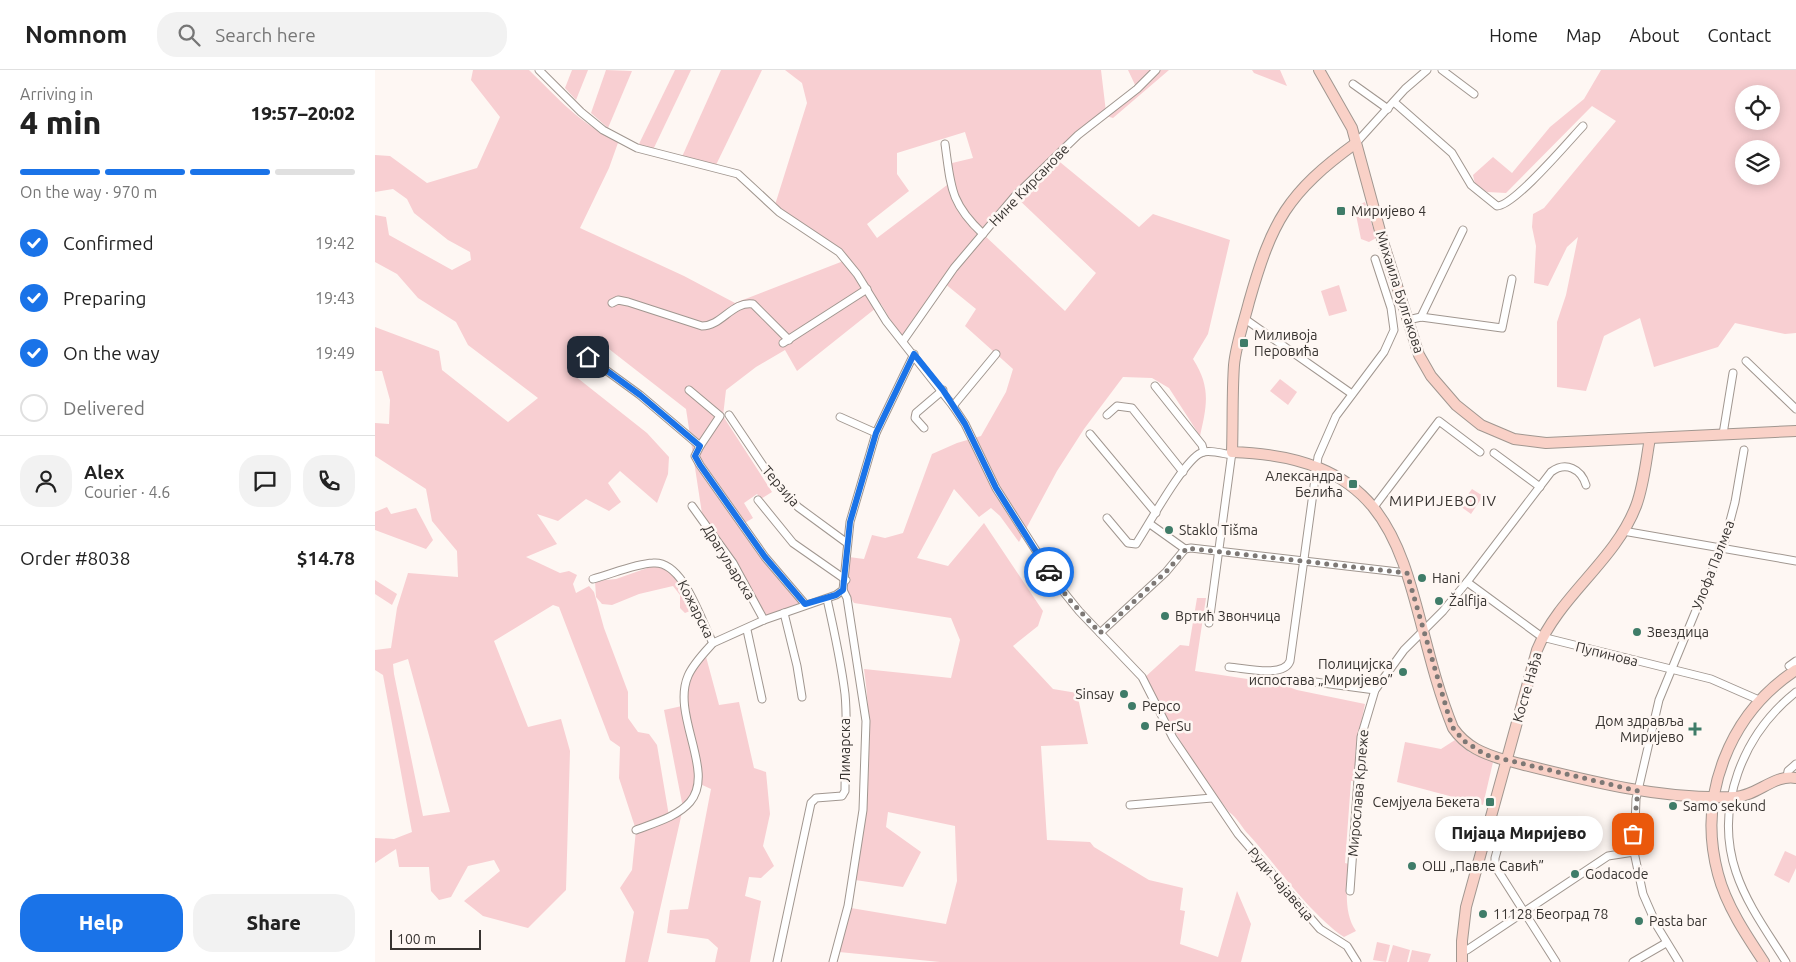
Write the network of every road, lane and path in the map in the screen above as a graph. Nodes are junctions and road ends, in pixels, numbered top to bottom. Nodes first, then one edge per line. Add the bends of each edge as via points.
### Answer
1 (539, 70) edge
2 (1156, 70) edge
3 (1319, 70) edge
4 (1427, 70) edge
5 (1441, 70) edge
6 (1353, 84) dead end
7 (1474, 94) dead end
8 (1394, 102) junction
9 (1388, 109) junction
10 (1583, 126) dead end
11 (1356, 143) junction
12 (945, 144) dead end
13 (1463, 230) dead end
14 (983, 234) junction
15 (1375, 259) dead end
16 (1512, 279) dead end
17 (867, 288) junction
18 (612, 302) dead end
19 (1421, 317) junction
20 (1245, 320) junction
21 (1408, 320) junction
22 (903, 341) junction
23 (914, 354) junction
24 (996, 354) dead end
25 (588, 357) dead end
26 (1746, 360) dead end
27 (1733, 373) dead end
28 (1155, 386) dead end
29 (689, 390) dead end
30 (943, 390) junction
31 (1351, 394) junction
32 (953, 406) junction
33 (1796, 409) edge
34 (729, 415) dead end
35 (1107, 415) dead end
36 (840, 417) dead end
37 (924, 428) dead end
38 (1796, 430) edge
39 (876, 433) junction
40 (1090, 434) dead end
41 (1723, 434) junction
42 (1650, 438) junction
43 (700, 446) junction
44 (1744, 450) dead end
45 (1204, 452) junction
46 (1480, 452) dead end
47 (1494, 453) dead end
48 (1232, 454) junction
49 (1315, 466) junction
50 (1183, 472) junction
51 (1586, 485) dead end
52 (1540, 486) junction
53 (759, 500) dead end
54 (692, 506) dead end
55 (1374, 507) junction
56 (1156, 513) junction
57 (1107, 518) dead end
58 (1150, 524) junction
59 (1623, 531) junction
60 (847, 543) junction
61 (1722, 549) junction
62 (1185, 550) junction
63 (1218, 552) junction
64 (1303, 561) junction
65 (1796, 561) edge
66 (1407, 573) junction
67 (593, 579) dead end
68 (846, 580) junction
69 (1467, 582) junction
70 (843, 590) junction
71 (827, 598) junction
72 (805, 604) junction
73 (784, 613) junction
74 (764, 620) junction
75 (1209, 623) dead end
76 (747, 630) junction
77 (1423, 630) junction
78 (1100, 633) junction
79 (1542, 637) junction
80 (713, 643) junction
81 (1796, 661) edge
82 (1229, 667) dead end
83 (1792, 668) edge
84 (1671, 670) junction
85 (1300, 680) dead end
86 (1375, 690) junction
87 (1796, 692) edge
88 (802, 697) dead end
89 (762, 699) dead end
90 (1759, 700) junction
91 (1505, 760) junction
92 (1796, 764) edge
93 (1791, 777) edge
94 (1638, 791) junction
95 (1713, 797) junction
96 (1732, 797) junction
97 (1213, 798) junction
98 (1130, 805) dead end
99 (636, 830) dead end
100 (1500, 840) dead end
101 (1634, 852) junction
102 (1350, 891) dead end
103 (1522, 912) junction
104 (1667, 943) junction
105 (1467, 950) dead end
106 (777, 962) edge
107 (833, 962) edge
108 (1357, 962) edge
109 (1462, 962) edge
110 (1556, 962) edge
111 (1633, 962) edge
112 (1679, 962) edge
113 (1764, 962) edge
114 (1787, 962) edge

1 - 17 street, Руди Чајавеца via 591,122 619,140 645,150 739,174 779,212 833,246
2 - 14 street, Нине Кирсанове via 1055,158 1015,196
3 - 11 street, Михаила Булгакова via 1344,113
4 - 8 street
5 - 7 street
6 - 9 street
8 - 9 street
8 - 10 street via 1452,153 1471,185 1497,206 1503,206 1520,192
9 - 11 street
11 - 20 street via 1302,188 1283,212 1264,251
11 - 21 street, Михаила Булгакова
12 - 14 street via 956,203
13 - 19 street
14 - 22 street, Нине Кирсанове via 954,268
15 - 31 street via 1391,308 1394,330 1384,352
16 - 19 street via 1502,328
17 - 18 street via 786,342 753,304 730,311 713,325 702,326 628,302
17 - 22 street, Руди Чајавеца via 881,314
19 - 21 street
20 - 31 street
20 - 48 street via 1234,364
21 - 42 street, Михаила Булгакова via 1419,355 1431,376 1455,405 1481,425 1514,439 1531,442
22 - 23 street, Руди Чајавеца
23 - 30 street, Руди Чајавеца
23 - 39 street
24 - 32 street
25 - 43 street via 640,395
26 - 33 street
27 - 41 street
28 - 45 street
29 - 43 street via 718,413 719,420
30 - 32 street, Руди Чајавеца
30 - 37 street via 916,413 915,418
31 - 49 street via 1336,416
32 - 78 street, Руди Чајавеца via 1025,535 1068,598
34 - 60 street, Терзија via 768,473 798,506
35 - 50 street via 1117,406 1131,408
36 - 39 street
38 - 41 street, Михаила Булгакова
39 - 60 street
40 - 56 street
41 - 42 street, Михаила Булгакова
42 - 59 street, Косте Нађа via 1636,506
43 - 72 street via 695,456 700,465 765,557
44 - 61 street, Улофа Палмеа
45 - 48 street
45 - 50 street
46 - 55 street via 1439,421
47 - 52 street
48 - 49 street via 1289,458
48 - 63 street
49 - 55 street via 1353,488
49 - 64 street
50 - 56 street
51 - 52 street, Мирослава Крлеже via 1580,472 1563,467 1551,472
52 - 69 street, Мирослава Крлеже
53 - 68 street via 793,542
54 - 74 street, Драгуљарска via 733,563
55 - 66 street via 1395,541
56 - 58 street
57 - 58 street via 1131,545 1136,544
58 - 62 street
59 - 61 street
59 - 79 street, Косте Нађа
60 - 68 street
61 - 65 street
61 - 84 street, Улофа Палмеа
62 - 63 street
62 - 78 street
63 - 64 street
63 - 75 street
64 - 66 street
64 - 82 street via 1288,666 1280,671
66 - 77 street
67 - 80 street, Кожарска via 653,563 666,566 682,579
68 - 70 street
69 - 77 street, Мирослава Крлеже
69 - 79 street, Пупинова
70 - 71 street
70 - 107 street via 847,598 865,712 865,779 861,831 848,906
71 - 72 street
71 - 106 street, Лимарска via 845,695 845,791 842,796 816,798 811,803
72 - 73 street
73 - 74 street
73 - 88 street
74 - 76 street
76 - 80 street
76 - 89 street
77 - 86 street, Мирослава Крлеже via 1397,658
77 - 91 street via 1453,728 1486,755
78 - 97 street, Руди Чајавеца via 1142,677 1173,738
79 - 84 street, Пупинова
79 - 91 street, Косте Нађа
80 - 99 street via 692,670 683,694 698,768 693,798 676,814
81 - 83 street
83 - 90 street
84 - 90 street, Пупинова via 1711,679
84 - 94 street, Улофа Палмеа via 1655,711
85 - 86 street
86 - 102 street, Мирослава Крлеже via 1361,737
87 - 96 street via 1772,714 1754,737 1737,775
90 - 95 street via 1730,744
91 - 94 street
91 - 109 street, Косте Нађа via 1467,907 1461,941
92 - 93 street via 1788,771
93 - 96 street via 1753,793
94 - 95 street
94 - 101 street, Улофа Палмеа
95 - 96 street
95 - 113 street via 1711,827 1717,874 1727,900
96 - 114 street via 1729,820 1736,871 1747,899
97 - 98 street
97 - 108 street, Руди Чајавеца via 1263,865 1323,932 1347,946
100 - 103 street via 1495,866
101 - 103 street via 1608,856
101 - 104 street, Улофа Палмеа via 1650,914
103 - 105 street
103 - 110 street
104 - 111 street
104 - 112 street, Улофа Палмеа

